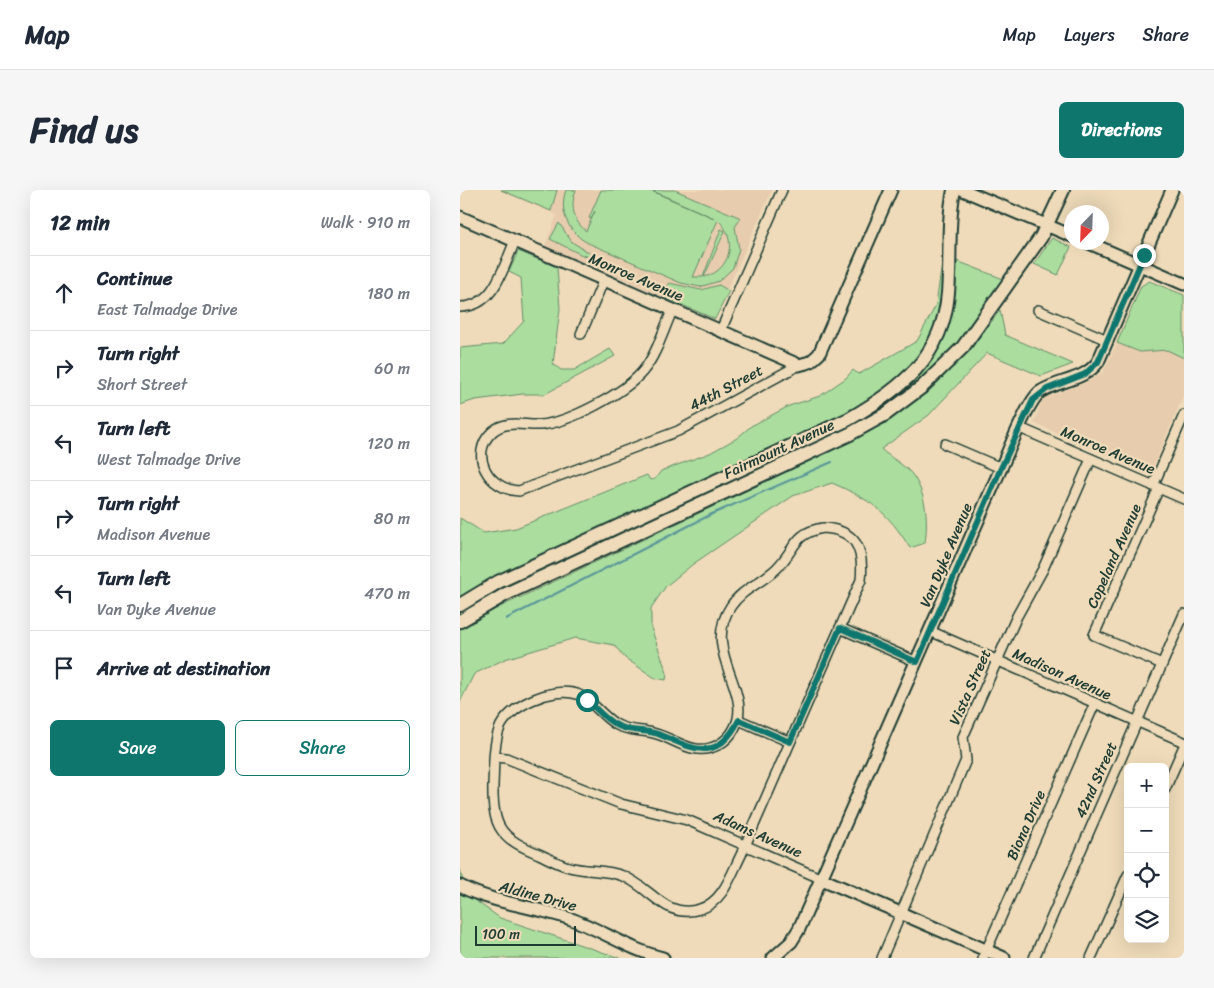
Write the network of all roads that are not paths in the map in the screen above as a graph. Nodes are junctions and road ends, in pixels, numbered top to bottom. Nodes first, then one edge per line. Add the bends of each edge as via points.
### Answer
1 (782, 190) edge
2 (891, 190) edge
3 (954, 190) edge
4 (963, 190) edge
5 (1062, 190) edge
6 (1172, 190) edge
7 (460, 217) edge
8 (1047, 226) junction
9 (1064, 233) edge
10 (515, 241) junction
11 (1105, 250) edge
12 (1140, 265) junction
13 (604, 279) junction
14 (1184, 284) edge
15 (460, 307) edge
16 (673, 309) junction
17 (1038, 310) dead end
18 (721, 330) junction
19 (581, 334) dead end
20 (1107, 340) junction
21 (799, 365) junction
22 (1184, 416) edge
23 (1020, 428) junction
24 (945, 444) dead end
25 (1091, 459) junction
26 (1001, 468) junction
27 (1156, 487) junction
28 (1184, 499) edge
29 (460, 605) edge
30 (1184, 614) edge
31 (460, 621) edge
32 (840, 628) junction
33 (930, 631) junction
34 (996, 660) junction
35 (917, 662) junction
36 (1162, 664) junction
37 (1095, 703) junction
38 (739, 720) junction
39 (1137, 721) junction
40 (790, 742) junction
41 (1184, 742) edge
42 (1184, 746) edge
43 (494, 757) junction
44 (1169, 780) edge
45 (745, 844) junction
46 (822, 878) junction
47 (1124, 883) edge
48 (460, 886) edge
49 (901, 913) junction
50 (985, 954) edge
51 (663, 958) edge
52 (773, 958) edge
53 (882, 958) edge
54 (1004, 958) edge
55 (1034, 958) edge
56 (1091, 958) edge

1 - 18 street
2 - 21 street, 44th Street via 819,354 810,362
3 - 29 main road, Fairmount Avenue via 950,209 946,306 927,354 909,378 849,419 498,582
4 - 8 street
5 - 8 main road, Fairmount Avenue
6 - 12 street, Van Dyke Avenue
7 - 10 street, Monroe Avenue
8 - 9 street
8 - 31 main road, Fairmount Avenue via 963,347 922,387 886,414 850,434 506,594
10 - 13 street, Monroe Avenue
10 - 15 street via 493,291 470,307
11 - 12 street
12 - 14 street
12 - 20 street, Van Dyke Avenue
13 - 16 street, Monroe Avenue
13 - 19 street
16 - 18 street, Monroe Avenue
16 - 21 street, 44th Street via 644,370 633,381 562,421 505,425 492,432 482,448 484,468 498,486 512,491 525,490 678,432
17 - 20 street
18 - 21 street, Monroe Avenue
20 - 23 street, Van Dyke Avenue via 1092,369 1039,393
22 - 27 street, Copeland Avenue
23 - 25 street, Monroe Avenue
23 - 26 street, Van Dyke Avenue
24 - 26 street
25 - 27 street, Monroe Avenue
25 - 34 street, Vista Street via 1043,569
26 - 33 street, Van Dyke Avenue
27 - 28 street, Monroe Avenue
27 - 36 street, Copeland Avenue via 1094,635
30 - 36 street, 42nd Street
32 - 35 street
32 - 38 street via 861,580 862,566 859,548 845,533 824,528 802,535 780,565 739,595 731,606 724,622 721,646 737,697
32 - 40 street
33 - 34 street, Madison Avenue
33 - 35 street, Van Dyke Avenue
34 - 37 street, Madison Avenue
34 - 49 street, Vista Street via 963,737 966,760
35 - 46 street, Van Dyke Avenue
36 - 39 street, 42nd Street
37 - 39 street, Madison Avenue
37 - 50 street, Biona Drive
38 - 40 street
38 - 43 street via 725,740 713,747 693,749 651,732 622,728 587,700 559,692 510,713 499,728
39 - 41 street, Madison Avenue
39 - 55 street, 42nd Street
40 - 45 street
42 - 44 street
43 - 45 street, Adams Avenue via 506,758 621,804 687,820
43 - 45 street via 492,808 504,836 568,866 608,871 626,877 670,908 682,911 709,905 725,887
45 - 46 street, Adams Avenue
46 - 49 street, Adams Avenue
46 - 52 street, Van Dyke Avenue via 791,942
47 - 56 street
48 - 51 street, Aldine Drive via 501,902 574,920
49 - 50 street, Adams Avenue
49 - 53 street, Vista Street
50 - 54 street, Adams Avenue

